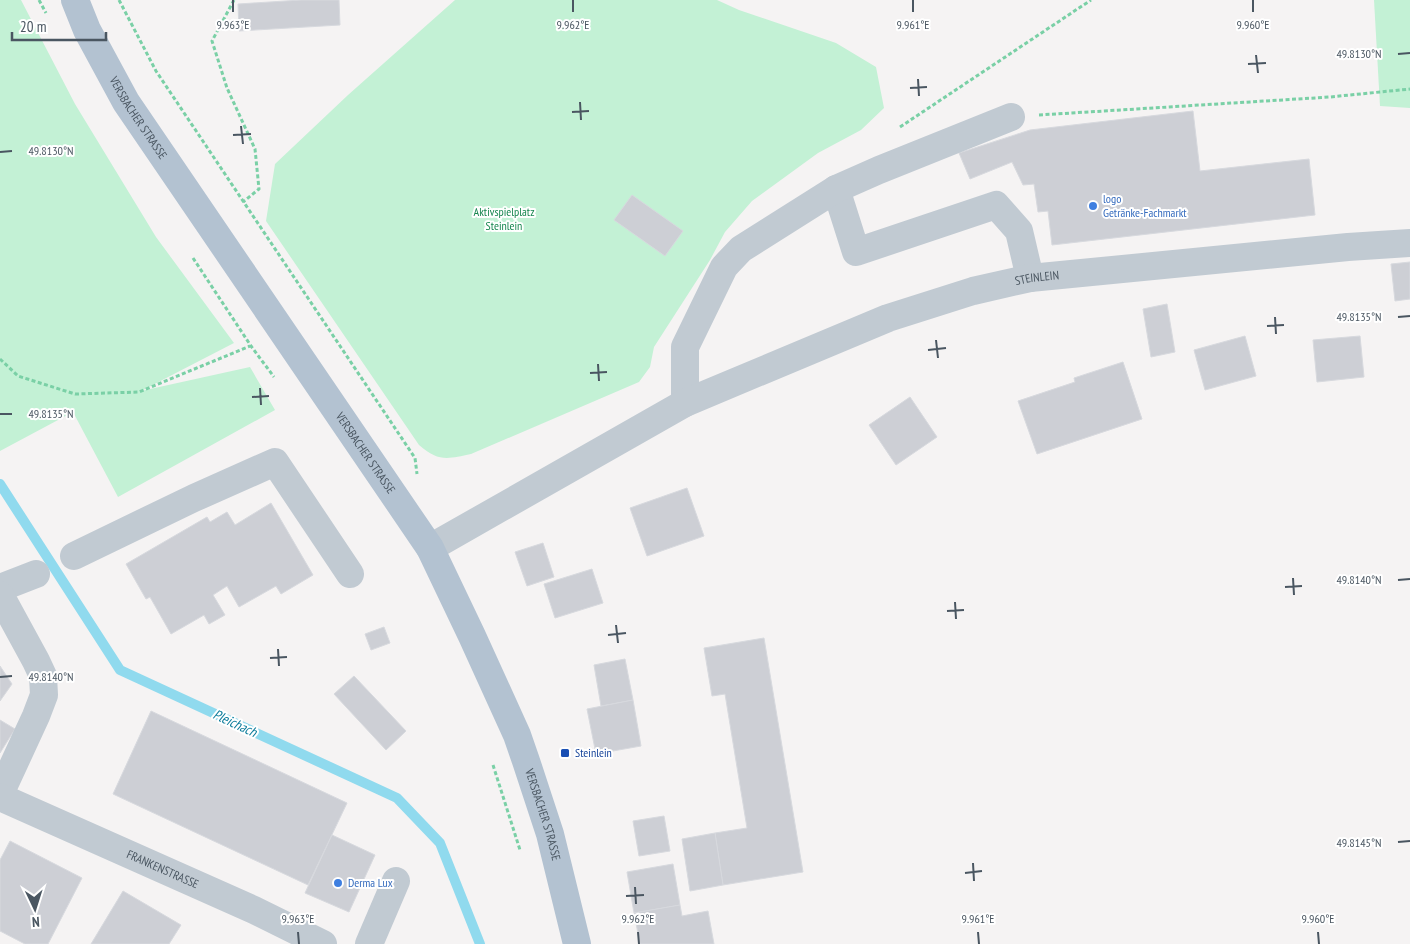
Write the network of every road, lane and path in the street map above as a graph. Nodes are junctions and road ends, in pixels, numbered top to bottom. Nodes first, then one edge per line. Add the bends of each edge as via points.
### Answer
1 (39, 0) edge
2 (75, 0) edge
3 (119, 0) edge
4 (234, 0) edge
5 (1091, 0) edge
6 (48, 17) dead end
7 (1063, 20) dead end
8 (1410, 89) edge
9 (1011, 117) joint
10 (836, 189) junction
11 (243, 202) junction
12 (1410, 243) edge
13 (188, 250) dead end
14 (1030, 278) junction
15 (251, 346) junction
16 (0, 359) edge
17 (274, 378) dead end
18 (685, 403) junction
19 (418, 476) dead end
20 (430, 548) junction
21 (74, 556) dead end
22 (36, 574) dead end
23 (350, 574) dead end
24 (0, 588) edge
25 (0, 595) edge
26 (492, 761) dead end
27 (0, 796) edge
28 (523, 858) dead end
29 (396, 881) dead end
30 (323, 944) edge
31 (369, 944) edge
32 (576, 944) edge

1 - 6 path
2 - 20 main road, VERSBACHER STRASSE via 87,30 126,102
3 - 11 path via 156,72
4 - 11 path via 212,41 227,88 255,149 259,189
5 - 7 path
8 - 9 path
9 - 10 street
10 - 14 street via 856,252 996,205 1019,231
10 - 18 street via 741,249 724,267 685,347
11 - 19 path via 415,458
12 - 14 street, STEINLEIN
13 - 15 path
14 - 18 street, STEINLEIN via 973,291 888,318
15 - 16 path via 138,392 76,394 18,376
15 - 17 path
18 - 20 street, STEINLEIN
20 - 32 main road, VERSBACHER STRASSE via 526,761 550,834
21 - 23 street via 275,462
22 - 24 street
25 - 27 street via 43,676 44,695
26 - 28 path
27 - 30 street, FRANKENSTRASSE
29 - 31 street

